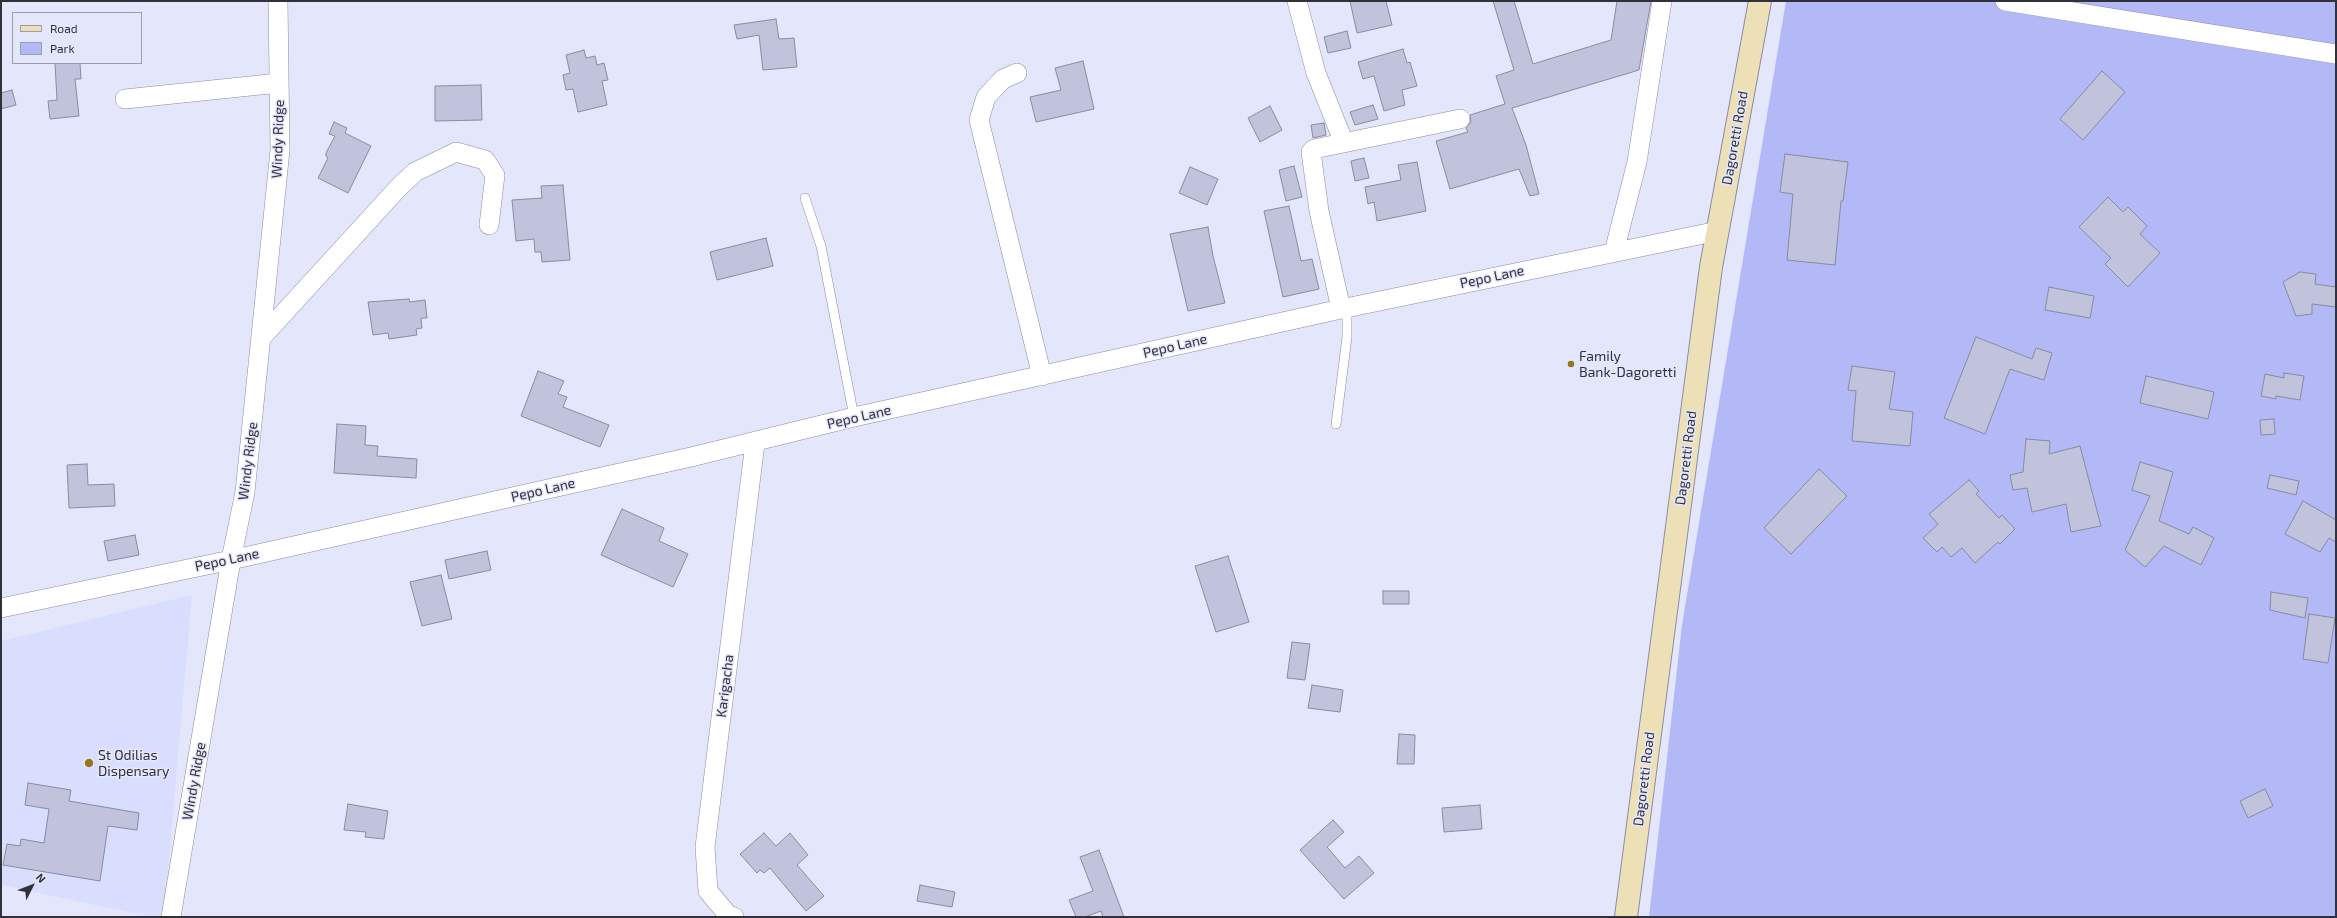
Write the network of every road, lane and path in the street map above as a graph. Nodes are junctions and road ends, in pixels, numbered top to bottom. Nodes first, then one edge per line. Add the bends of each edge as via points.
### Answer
1 (278, 1) edge
2 (1297, 1) edge
3 (1662, 1) edge
4 (1760, 1) edge
5 (2005, 1) edge
6 (2336, 54) edge
7 (1017, 72) dead end
8 (279, 83) junction
9 (126, 99) dead end
10 (1460, 119) dead end
11 (1344, 143) junction
12 (805, 198) dead end
13 (489, 225) dead end
14 (1718, 231) junction
15 (1614, 252) junction
16 (1344, 308) junction
17 (261, 338) junction
18 (1042, 376) junction
19 (854, 418) junction
20 (1336, 424) dead end
21 (755, 443) junction
22 (231, 560) junction
23 (1, 608) edge
24 (171, 917) edge
25 (734, 917) edge
26 (1626, 917) edge

1 - 8 street, Windy Ridge
2 - 11 street via 1316,73
3 - 15 street via 1637,162
4 - 14 main road, Dagoretti Road
5 - 6 street
7 - 18 street via 1003,79 986,97 978,120
8 - 9 street
8 - 17 street, Windy Ridge via 280,150
10 - 11 street
11 - 16 street via 1314,149 1310,159
12 - 19 lane via 821,246
13 - 17 street via 495,175 485,160 456,152 415,172
14 - 15 street, Pepo Lane
14 - 26 main road, Dagoretti Road via 1711,266
15 - 16 street, Pepo Lane
16 - 18 street, Pepo Lane
16 - 20 lane via 1347,337
17 - 22 street, Windy Ridge via 245,492
18 - 19 street, Pepo Lane
19 - 21 street, Pepo Lane
21 - 22 street, Pepo Lane
21 - 25 street, Karigacha via 705,847 708,891 728,916
22 - 23 street, Pepo Lane
22 - 24 street, Windy Ridge

